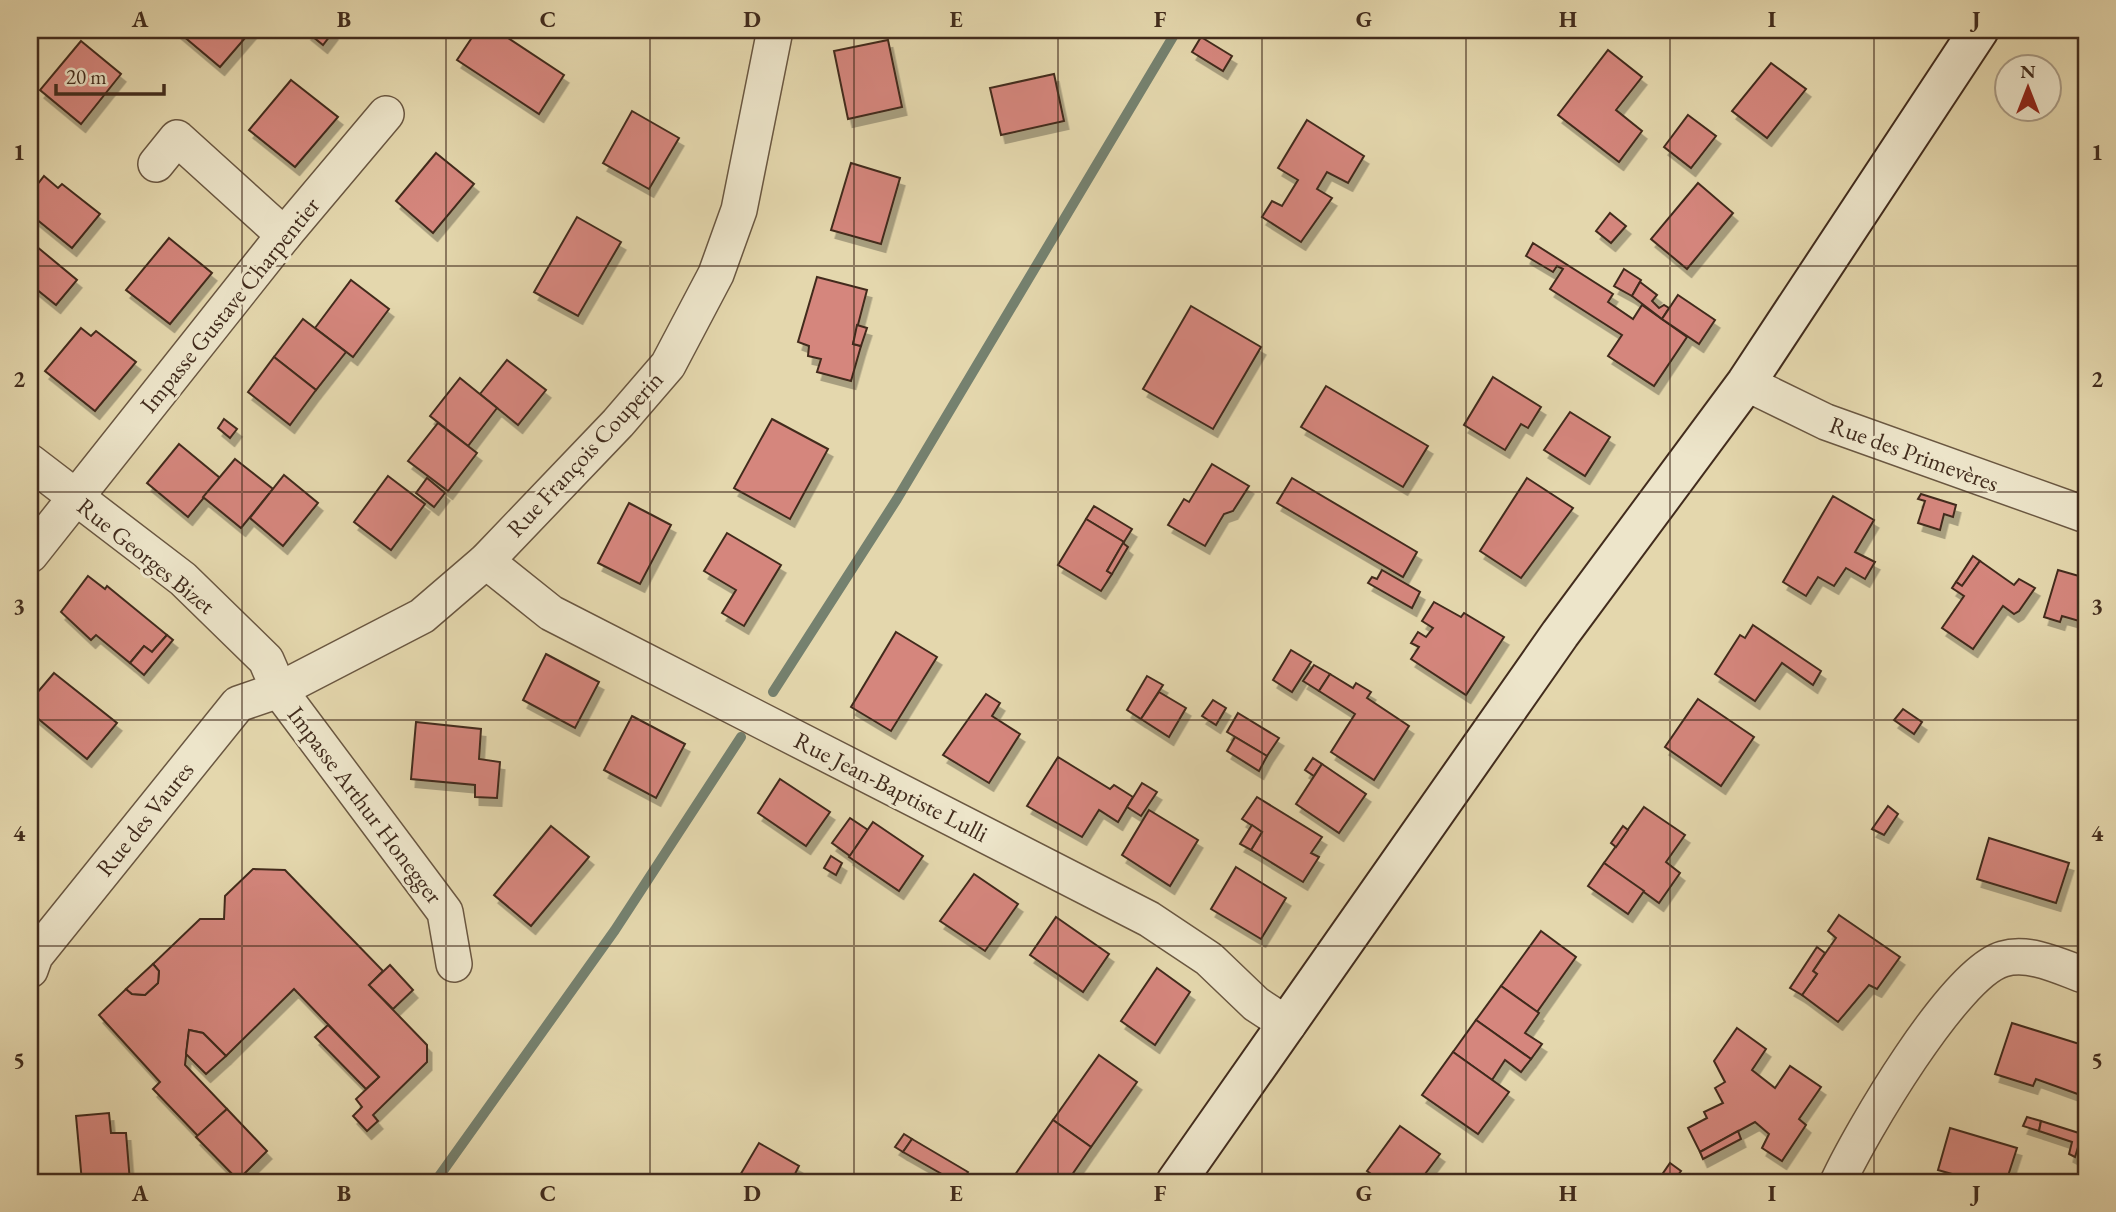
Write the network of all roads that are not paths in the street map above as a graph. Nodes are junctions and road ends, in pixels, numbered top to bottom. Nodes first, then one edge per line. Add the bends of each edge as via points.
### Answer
1 (775, 30) edge
2 (1979, 30) edge
3 (386, 114) dead end
4 (156, 164) dead end
5 (284, 235) junction
6 (1746, 383) junction
7 (30, 462) edge
8 (76, 498) junction
9 (2086, 515) edge
10 (30, 555) edge
11 (486, 561) junction
12 (279, 690) junction
13 (454, 964) dead end
14 (30, 970) edge
15 (2086, 976) edge
16 (1288, 1025) junction
17 (1185, 1179) edge
18 (1839, 1182) edge

1 - 11 street, Rue François Couperin via 738,209 716,274 668,365
2 - 6 main road
3 - 5 street, Impasse Gustave Charpentier
4 - 5 street via 177,138
5 - 8 street, Impasse Gustave Charpentier
6 - 9 street, Rue des Primevères via 1826,422
6 - 16 main road via 1560,634
7 - 8 street, Rue Georges Bizet
8 - 10 street, Impasse Gustave Charpentier
8 - 12 street, Rue Georges Bizet via 183,579 266,660
11 - 12 street, Rue François Couperin via 422,616
11 - 16 street, Rue Jean-Baptiste Lulli via 551,613 1149,919 1209,959 1256,1004
12 - 13 street, Impasse Arthur Honegger via 444,912
12 - 14 street, Rue des Vaures via 237,704 35,956
15 - 18 street via 2032,958 2002,959 1962,989 1905,1063
16 - 17 main road

